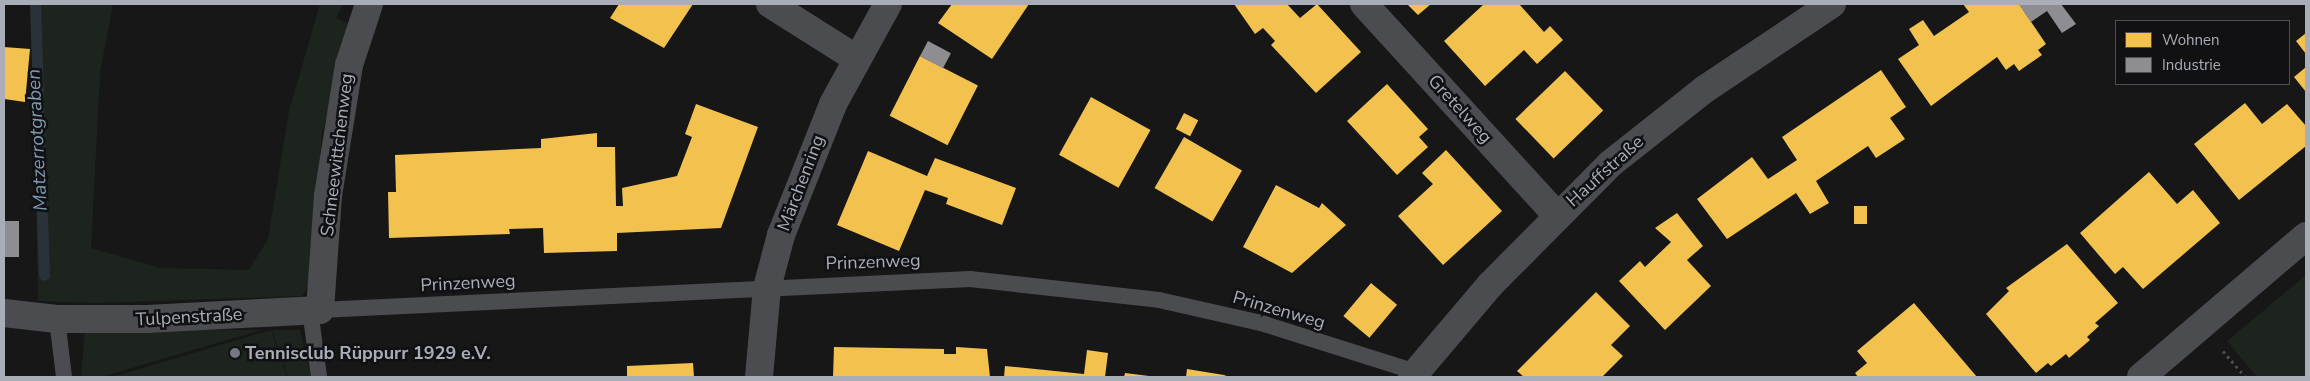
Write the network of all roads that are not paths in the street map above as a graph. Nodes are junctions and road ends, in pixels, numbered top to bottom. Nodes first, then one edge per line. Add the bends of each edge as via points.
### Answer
1 (369, 4) edge
2 (770, 4) edge
3 (888, 4) edge
4 (1364, 4) edge
5 (1832, 4) edge
6 (857, 58) junction
7 (1556, 214) junction
8 (2306, 236) edge
9 (767, 288) junction
10 (315, 310) junction
11 (4, 313) edge
12 (57, 319) junction
13 (1414, 375) edge
14 (64, 377) edge
15 (319, 377) edge
16 (759, 377) edge
17 (2141, 377) edge

1 - 10 street, Schneewittchenweg via 348,65
2 - 6 street
3 - 6 street, Märchenring
4 - 7 street, Gretelweg
5 - 7 street, Hauffstraße via 1658,124
6 - 9 street, Märchenring via 806,169
7 - 13 street, Hauffstraße
8 - 17 street
9 - 10 lane, Prinzenweg
9 - 13 lane, Prinzenweg via 970,279 1159,300 1261,323
9 - 16 street, Märchenring
10 - 12 street, Tulpenstraße
10 - 15 lane, Schneewittchenweg
11 - 12 street, Tulpenstraße
12 - 14 lane

